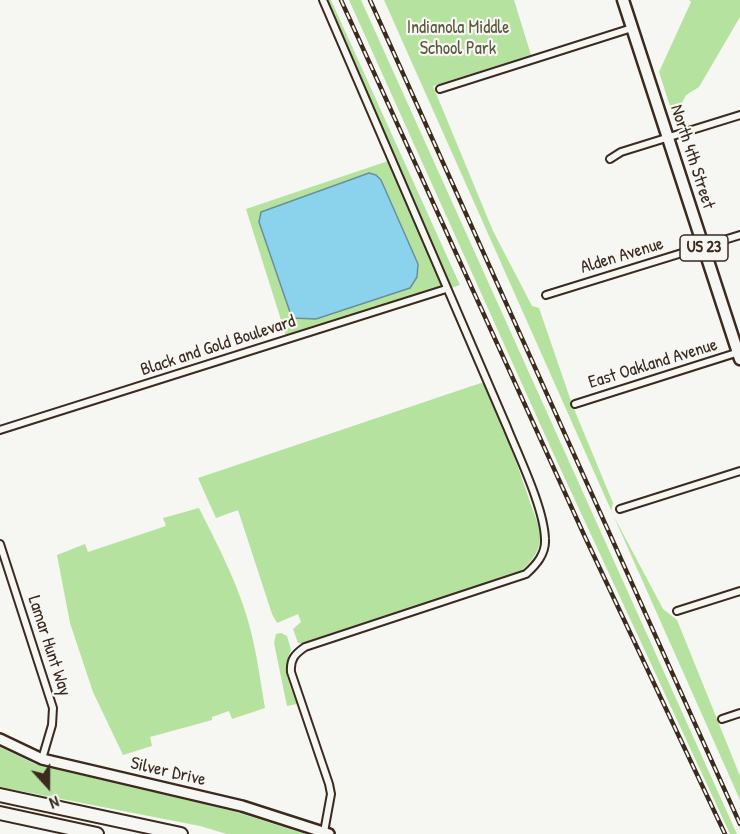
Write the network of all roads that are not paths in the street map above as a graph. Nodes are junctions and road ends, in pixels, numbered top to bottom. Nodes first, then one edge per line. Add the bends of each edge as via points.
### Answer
1 (323, 0) edge
2 (623, 0) edge
3 (632, 28) junction
4 (440, 89) dead end
5 (740, 115) edge
6 (669, 137) junction
7 (610, 159) dead end
8 (740, 235) edge
9 (703, 246) junction
10 (446, 289) junction
11 (546, 295) dead end
12 (739, 355) edge
13 (575, 404) dead end
14 (0, 430) edge
15 (740, 471) edge
16 (620, 509) dead end
17 (0, 544) edge
18 (740, 591) edge
19 (677, 611) dead end
20 (740, 713) edge
21 (722, 719) dead end
22 (0, 739) edge
23 (42, 759) junction
24 (0, 795) edge
25 (0, 813) edge
26 (326, 833) edge
27 (97, 834) edge
28 (181, 834) edge

1 - 10 street
2 - 3 main road, North 4th Street / US 23
3 - 4 street
3 - 6 main road, North 4th Street / US 23
5 - 6 street
6 - 7 street
6 - 9 main road, North 4th Street / US 23
8 - 9 street, Alden Avenue
9 - 11 street, Alden Avenue
9 - 12 main road, North 4th Street / US 23
10 - 14 street, Black and Gold Boulevard
10 - 26 street via 525,472 543,528 544,551 535,566 517,578 296,653 291,672 331,794
12 - 13 street, East Oakland Avenue
15 - 16 street
17 - 23 street, Lamar Hunt Way via 53,708
18 - 19 street
20 - 21 street
22 - 23 street, Silver Drive
23 - 26 street, Silver Drive via 242,806
24 - 28 highway
25 - 27 highway

